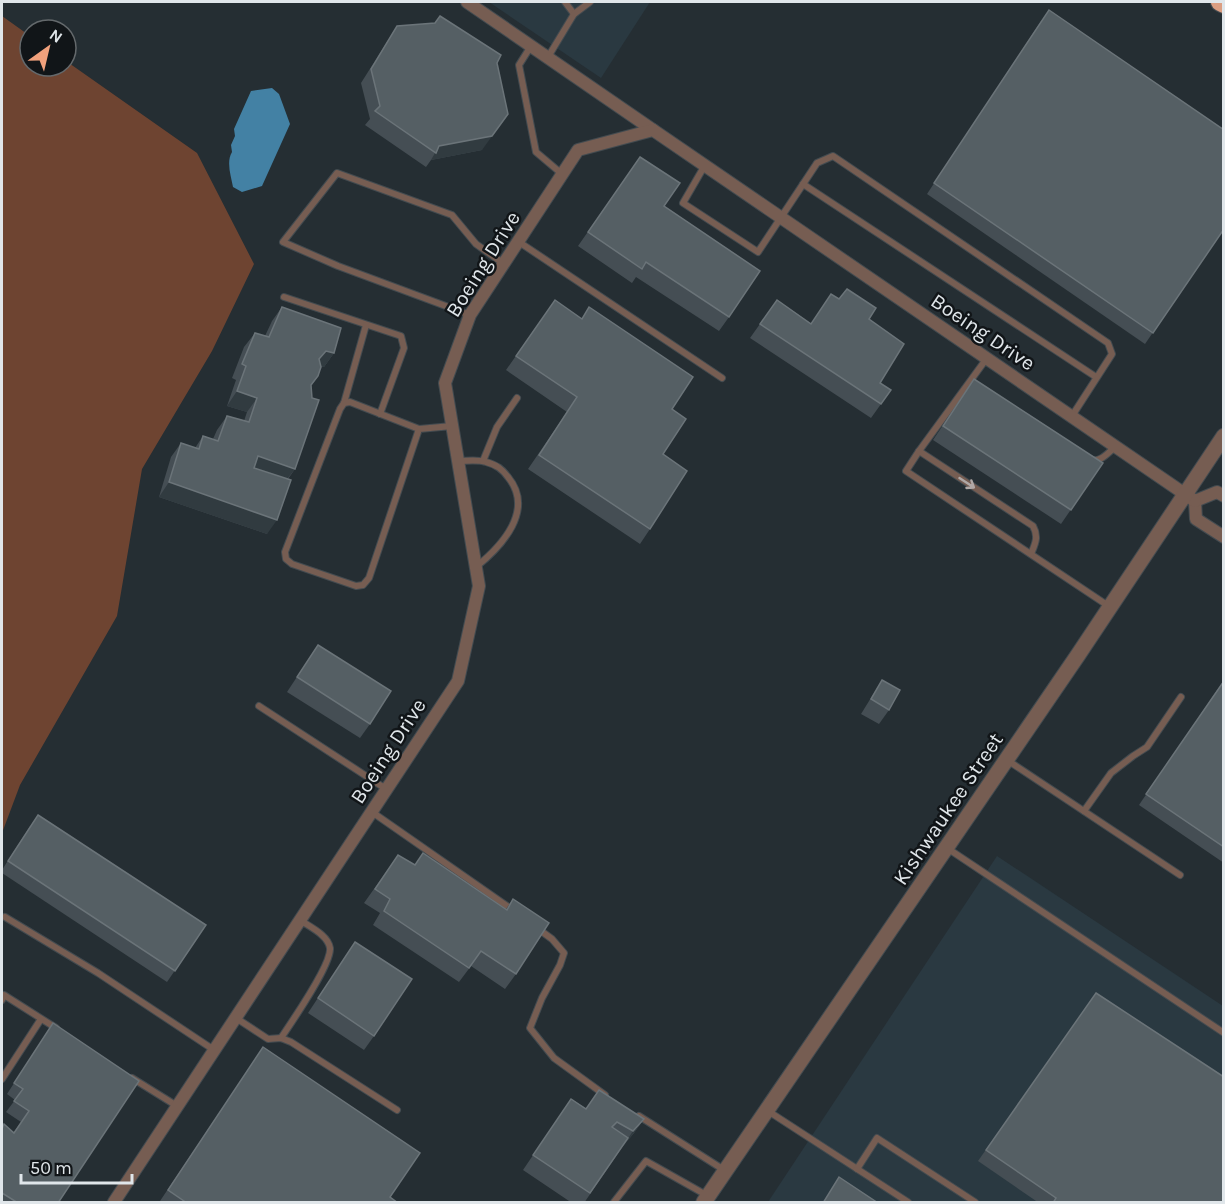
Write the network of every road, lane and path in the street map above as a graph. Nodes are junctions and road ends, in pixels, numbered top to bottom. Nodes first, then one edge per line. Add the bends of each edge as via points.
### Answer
1 (467, 2) edge
2 (565, 2) edge
3 (590, 2) edge
4 (1220, 2) edge
5 (1224, 4) edge
6 (574, 14) junction
7 (531, 46) junction
8 (548, 58) junction
9 (653, 130) junction
10 (705, 165) junction
11 (562, 174) junction
12 (803, 184) junction
13 (780, 217) junction
14 (519, 242) junction
15 (504, 264) junction
16 (284, 297) dead end
17 (470, 315) junction
18 (366, 325) junction
19 (987, 358) junction
20 (1096, 377) junction
21 (722, 378) dead end
22 (972, 379) junction
23 (981, 385) edge
24 (517, 398) dead end
25 (344, 403) junction
26 (380, 414) junction
27 (1071, 416) junction
28 (452, 426) junction
29 (419, 429) junction
30 (1224, 436) edge
31 (1116, 447) junction
32 (919, 451) junction
33 (1082, 454) edge
34 (458, 461) junction
35 (483, 461) junction
36 (1224, 496) edge
37 (1190, 498) junction
38 (1224, 537) edge
39 (1031, 554) junction
40 (476, 567) junction
41 (1110, 607) junction
42 (1181, 697) dead end
43 (259, 706) dead end
44 (1006, 760) junction
45 (386, 789) junction
46 (372, 811) junction
47 (1084, 811) junction
48 (946, 848) junction
49 (1180, 875) dead end
50 (5, 917) dead end
51 (524, 918) edge
52 (300, 920) junction
53 (533, 925) edge
54 (2, 1000) edge
55 (236, 1018) junction
56 (41, 1019) junction
57 (60, 1031) edge
58 (1224, 1033) edge
59 (281, 1038) junction
60 (214, 1050) junction
61 (129, 1075) edge
62 (2, 1079) edge
63 (609, 1098) edge
64 (177, 1107) junction
65 (397, 1110) dead end
66 (629, 1110) edge
67 (767, 1111) junction
68 (857, 1169) junction
69 (726, 1171) junction
70 (706, 1200) edge
71 (114, 1203) edge
72 (615, 1203) edge
73 (908, 1203) edge
74 (975, 1203) edge

1 - 7 street
2 - 6 lane
3 - 6 lane
4 - 5 highway
6 - 8 lane
7 - 8 street
7 - 11 lane via 519,65 536,152
8 - 9 street
9 - 10 street, Boeing Drive
9 - 11 street, Boeing Drive via 578,150
10 - 13 street, Boeing Drive
10 - 13 lane via 683,203 758,252
11 - 14 street, Boeing Drive
12 - 13 lane
12 - 20 lane
12 - 20 lane via 817,163 833,156 1108,343 1112,354
13 - 19 street, Boeing Drive
14 - 15 street, Boeing Drive
14 - 21 lane
15 - 17 street, Boeing Drive
15 - 17 lane via 476,244 452,215 337,173 283,242
16 - 18 lane
17 - 28 street, Boeing Drive via 445,383
18 - 25 lane
18 - 26 lane via 401,336 404,342
19 - 22 lane
19 - 27 street, Boeing Drive
20 - 27 lane
22 - 23 lane
22 - 32 lane
24 - 35 lane via 497,427
25 - 26 lane
25 - 29 lane via 285,552 292,564 363,585 369,578
26 - 29 lane
27 - 31 street, Boeing Drive
28 - 29 lane
28 - 34 street, Boeing Drive
30 - 37 street, Kishwaukee Street
31 - 33 lane via 1096,461
31 - 37 street, Boeing Drive
32 -> 39 lane via 1033,526 1037,541
32 - 39 lane via 904,474
34 - 35 lane
34 - 40 street, Boeing Drive
35 - 40 lane via 500,467 515,485 520,504 515,522 502,542
36 - 37 street via 1217,492
37 - 38 street via 1197,519
37 - 41 street, Kishwaukee Street
39 - 41 lane
40 - 45 street, Boeing Drive via 479,586 458,681
41 - 44 street, Kishwaukee Street
42 - 47 lane via 1147,747 1111,773
43 - 45 lane
44 - 47 lane
44 - 48 street, Kishwaukee Street
45 - 46 street, Boeing Drive
46 - 51 lane
46 - 52 street, Boeing Drive
47 - 49 lane
48 - 58 lane
48 - 67 street, Kishwaukee Street
50 - 60 lane
52 - 55 street, Boeing Drive
52 - 59 lane via 327,940 330,949 327,963
53 - 63 lane via 564,953 530,1028 554,1058
54 - 56 lane via 4,995
55 - 59 lane via 268,1039
55 - 60 street, Boeing Drive
56 - 57 lane
56 - 62 lane
59 - 65 lane
60 - 64 street, Boeing Drive
61 - 64 lane
64 - 71 street, Boeing Drive
66 - 69 lane
67 - 68 lane
67 - 69 street, Kishwaukee Street
68 - 73 lane
68 - 74 lane via 877,1138
69 - 70 street, Kishwaukee Street
70 - 72 lane via 646,1161

